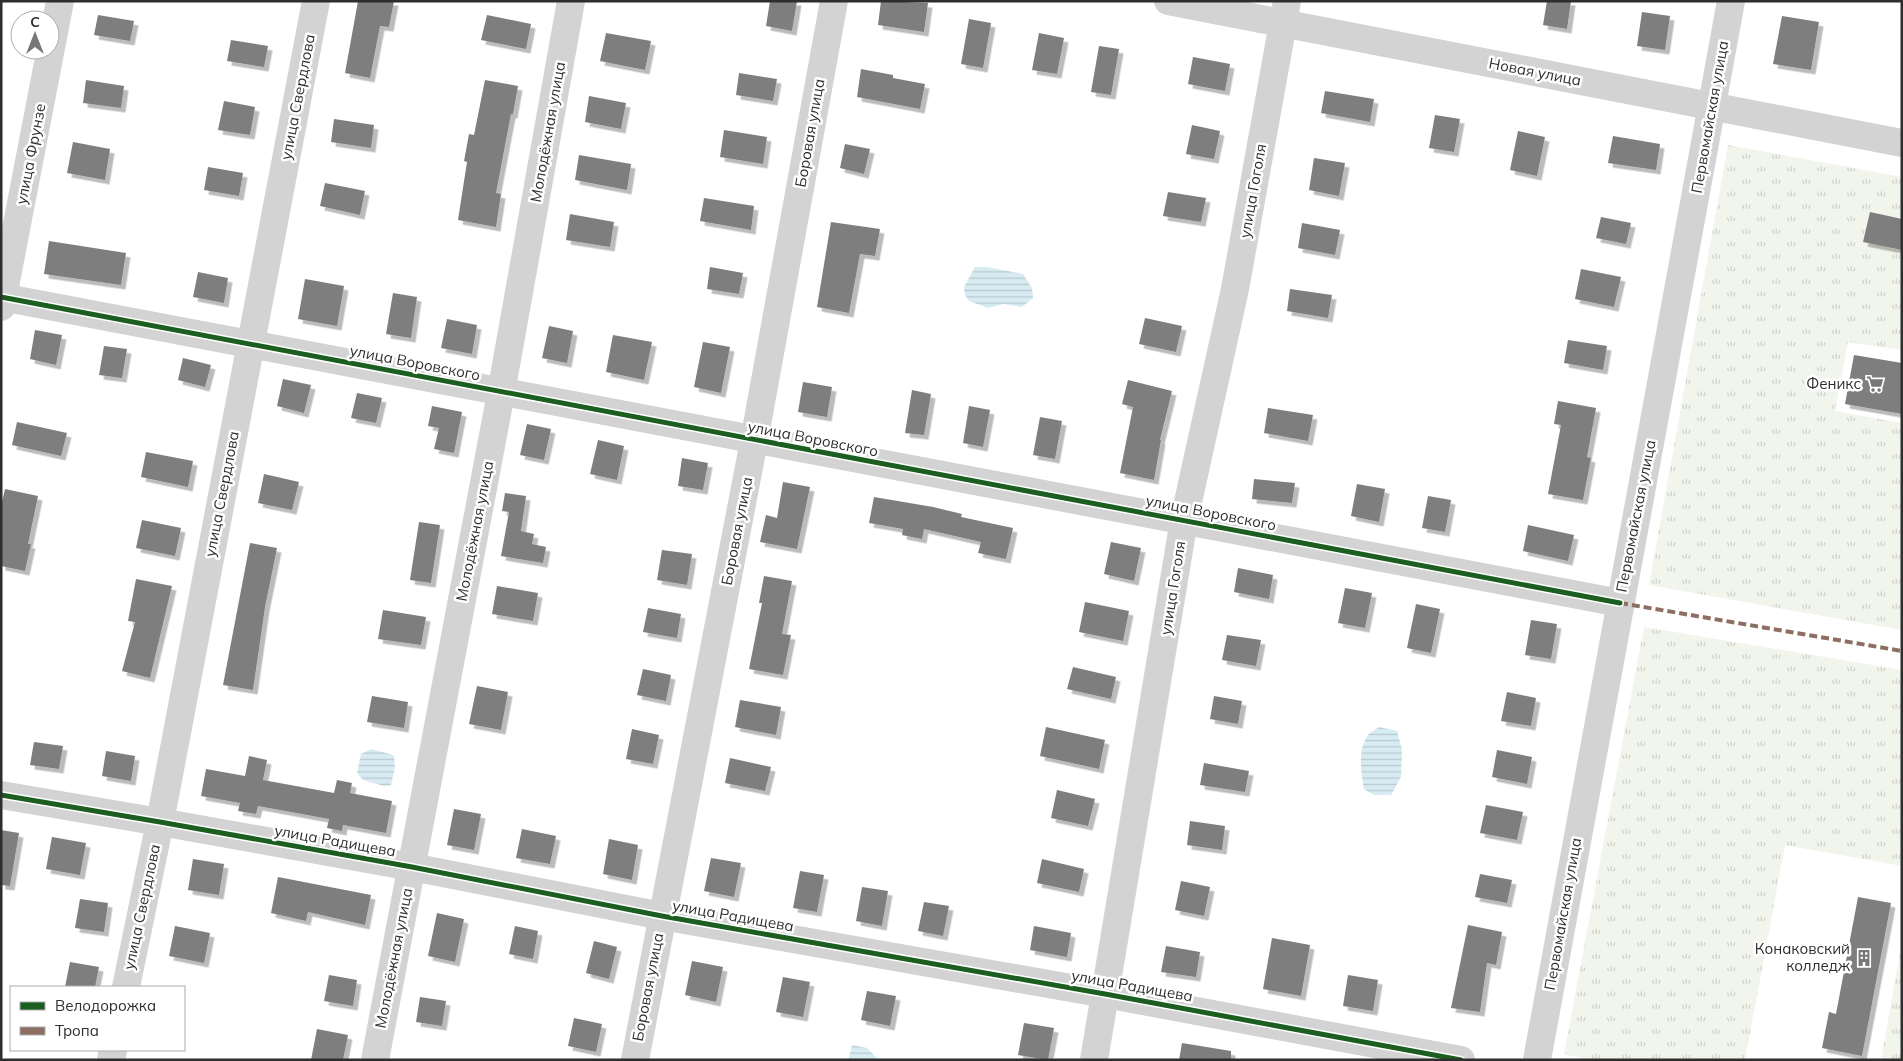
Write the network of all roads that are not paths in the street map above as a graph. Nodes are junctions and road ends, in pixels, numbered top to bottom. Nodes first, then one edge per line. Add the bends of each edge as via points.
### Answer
1 (60, 1) edge
2 (316, 1) edge
3 (571, 1) edge
4 (834, 1) edge
5 (1168, 1) edge
6 (1731, 1) edge
7 (1286, 12) edge
8 (1713, 106) junction
9 (1902, 143) edge
10 (2, 300) edge
11 (250, 344) junction
12 (501, 393) junction
13 (754, 441) junction
14 (1184, 520) junction
15 (1620, 603) junction
16 (1, 795) edge
17 (160, 822) junction
18 (412, 867) junction
19 (662, 916) junction
20 (126, 986) edge
21 (1106, 994) junction
22 (375, 1060) edge
23 (635, 1060) edge
24 (1094, 1060) edge
25 (1461, 1060) edge
26 (1537, 1060) edge

1 - 10 street, улица Фрунзе
2 - 11 street, улица Свердлова
3 - 12 street, Молодёжная улица
4 - 13 street, Боровая улица
5 - 7 street, Новая улица
6 - 8 street, Первомайская улица
7 - 8 street, Новая улица
7 - 14 street, улица Гоголя via 1235,289
8 - 9 street, Новая улица
8 - 15 street, Первомайская улица
10 - 11 street, улица Воровского
11 - 12 street, улица Воровского
11 - 17 street, улица Свердлова
12 - 13 street, улица Воровского
12 - 18 street, Молодёжная улица
13 - 14 street, улица Воровского
13 - 19 street, Боровая улица
14 - 15 street, улица Воровского
14 - 21 street, улица Гоголя
15 - 26 street, Первомайская улица
16 - 17 street, улица Радищева
17 - 18 street, улица Радищева
17 - 20 street, улица Свердлова
18 - 19 street, улица Радищева
18 - 22 street, Молодёжная улица
19 - 21 street, улица Радищева
19 - 23 street, Боровая улица
21 - 24 street, улица Гоголя
21 - 25 street, улица Радищева

